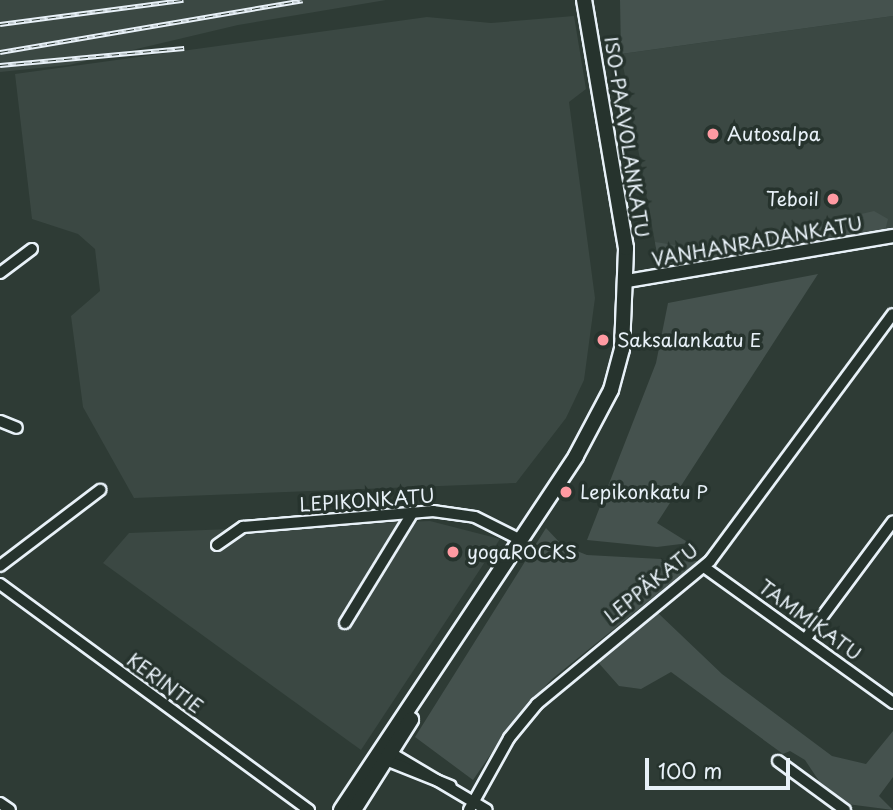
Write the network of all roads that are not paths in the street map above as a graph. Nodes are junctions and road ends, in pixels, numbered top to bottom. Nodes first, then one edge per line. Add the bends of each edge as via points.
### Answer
1 (584, 0) edge
2 (893, 236) edge
3 (32, 250) dead end
4 (0, 274) edge
5 (627, 281) junction
6 (893, 314) edge
7 (0, 421) edge
8 (17, 428) dead end
9 (100, 490) dead end
10 (413, 512) junction
11 (893, 522) edge
12 (519, 539) junction
13 (217, 545) dead end
14 (0, 566) edge
15 (704, 567) junction
16 (0, 584) edge
17 (345, 623) dead end
18 (807, 637) junction
19 (893, 704) edge
20 (386, 755) junction
21 (778, 761) dead end
22 (470, 806) edge
23 (309, 810) edge
24 (341, 810) edge
25 (354, 810) edge
26 (487, 810) edge
27 (845, 810) edge

1 - 5 main road, ISO-PAAVOLANKATU
2 - 5 street, VANHANRADANKATU
3 - 4 street
5 - 12 main road, ISO-PAAVOLANKATU via 622,349 611,390
6 - 15 street, LEPPÄKATU
7 - 8 street
9 - 14 street
10 - 12 street, LEPIKONKATU via 475,517
10 - 13 street, LEPIKONKATU via 243,527
10 - 17 street
11 - 18 street
12 - 20 main road, ISO-PAAVOLANKATU
15 - 18 street, TAMMIKATU
15 - 22 street, LEPPÄKATU via 537,704
16 - 23 street, KERINTIE
18 - 19 street, TAMMIKATU
20 - 22 street via 451,786
20 - 24 main road
20 - 25 main road
21 - 27 street
22 - 26 street

